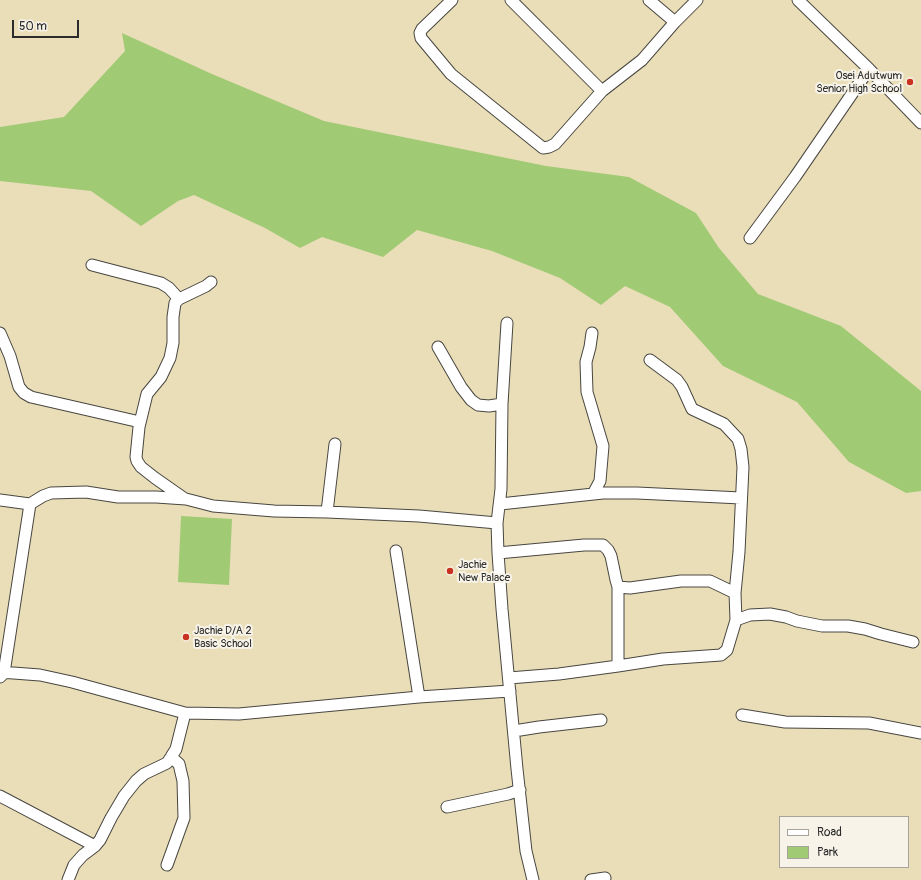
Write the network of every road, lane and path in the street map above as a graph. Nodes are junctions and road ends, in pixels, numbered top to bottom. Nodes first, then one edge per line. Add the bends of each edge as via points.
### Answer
1 (452, 0) edge
2 (511, 0) edge
3 (649, 0) edge
4 (697, 0) edge
5 (798, 0) edge
6 (675, 22) junction
7 (869, 69) junction
8 (602, 91) junction
9 (921, 123) edge
10 (750, 238) dead end
11 (92, 265) dead end
12 (211, 282) dead end
13 (179, 299) junction
14 (507, 323) dead end
15 (0, 332) edge
16 (592, 333) dead end
17 (438, 347) dead end
18 (650, 360) dead end
19 (502, 404) junction
20 (140, 422) junction
21 (335, 444) dead end
22 (593, 494) junction
23 (741, 498) junction
24 (186, 499) junction
25 (0, 500) edge
26 (30, 504) junction
27 (500, 504) junction
28 (327, 512) junction
29 (497, 523) junction
30 (396, 551) dead end
31 (498, 552) junction
32 (618, 587) junction
33 (735, 593) junction
34 (736, 620) junction
35 (913, 642) dead end
36 (618, 666) junction
37 (1, 674) edge
38 (509, 678) junction
39 (510, 691) junction
40 (419, 697) junction
41 (185, 713) junction
42 (742, 715) dead end
43 (601, 720) dead end
44 (514, 731) junction
45 (921, 734) edge
46 (171, 757) junction
47 (520, 790) junction
48 (0, 796) edge
49 (447, 807) dead end
50 (95, 846) junction
51 (167, 865) dead end
52 (605, 878) dead end
53 (68, 880) edge
54 (533, 880) edge
55 (591, 880) edge

1 - 8 street via 422,29 421,38 451,74 542,148 555,144
2 - 8 street
3 - 6 street
4 - 6 street
5 - 7 street
6 - 8 street via 642,60
7 - 9 street
7 - 10 street
11 - 13 street via 161,283
12 - 13 street
13 - 20 street via 175,303 170,358 161,377 147,394
14 - 19 street
15 - 20 street via 19,387 30,397
16 - 22 street via 586,362 587,392 602,446 600,481
17 - 19 street via 471,400 478,405
18 - 23 street via 677,380 692,409 724,424 738,439 743,467
19 - 27 street
20 - 24 street via 137,461 155,478
21 - 28 street
22 - 23 street via 637,493
22 - 27 street
23 - 33 street
24 - 26 street via 58,492 43,496
24 - 28 street via 213,506
25 - 26 street
26 - 37 street
27 - 29 street
28 - 29 street
29 - 31 street
30 - 40 street
31 - 32 street via 602,545 612,556
31 - 38 street
32 - 33 street via 710,581
32 - 36 street
33 - 34 street
34 - 35 street via 750,615 770,614 822,626 865,629
34 - 36 street via 727,650 720,655 663,659
36 - 38 street
37 - 41 street via 40,675
38 - 39 street
39 - 40 street
39 - 44 street
40 - 41 street via 239,714
41 - 46 street via 176,749
42 - 45 street via 785,722 869,723
43 - 44 street
44 - 47 street
46 - 50 street via 167,763 144,774 136,781 124,796
46 - 51 street via 178,764 183,781 184,818
47 - 49 street
47 - 54 street via 526,850
48 - 50 street
50 - 53 street via 74,865
52 - 55 street

